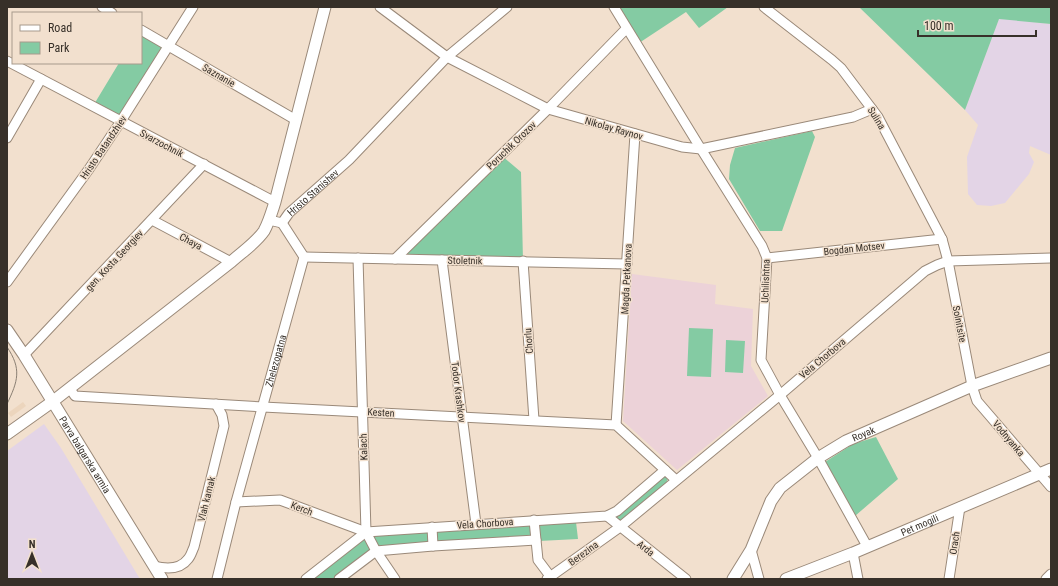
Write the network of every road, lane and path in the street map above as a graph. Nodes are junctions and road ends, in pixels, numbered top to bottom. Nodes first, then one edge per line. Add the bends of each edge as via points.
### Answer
1 (193, 7) edge
2 (325, 7) edge
3 (380, 7) edge
4 (507, 7) edge
5 (614, 7) edge
6 (764, 7) edge
7 (626, 29) junction
8 (142, 31) edge
9 (168, 46) junction
10 (447, 57) junction
11 (7, 62) edge
12 (41, 79) junction
13 (548, 109) junction
14 (872, 109) junction
15 (296, 120) junction
16 (121, 121) junction
17 (635, 134) junction
18 (7, 138) edge
19 (701, 149) junction
20 (204, 164) junction
21 (275, 202) junction
22 (152, 220) junction
23 (269, 220) junction
24 (282, 223) junction
25 (942, 239) junction
26 (304, 256) junction
27 (358, 258) junction
28 (767, 258) junction
29 (1051, 258) edge
30 (395, 259) junction
31 (442, 260) junction
32 (523, 261) junction
33 (948, 261) junction
34 (231, 262) junction
35 (627, 264) junction
36 (7, 282) edge
37 (7, 330) edge
38 (24, 355) junction
39 (1051, 358) edge
40 (972, 386) junction
41 (70, 388) junction
42 (780, 395) junction
43 (52, 402) junction
44 (216, 404) junction
45 (263, 407) junction
46 (362, 411) junction
47 (463, 416) junction
48 (534, 420) junction
49 (616, 425) junction
50 (7, 434) edge
51 (818, 458) junction
52 (1051, 469) edge
53 (664, 470) junction
54 (1039, 474) junction
55 (676, 480) junction
56 (1051, 487) edge
57 (236, 502) junction
58 (960, 507) junction
59 (607, 516) junction
60 (534, 520) junction
61 (476, 524) junction
62 (432, 527) junction
63 (620, 527) junction
64 (366, 532) junction
65 (536, 540) junction
66 (433, 546) junction
67 (867, 546) junction
68 (751, 550) junction
69 (376, 551) junction
70 (852, 553) junction
71 (154, 566) junction
72 (1051, 574) edge
73 (548, 578) edge
74 (162, 579) edge
75 (217, 579) edge
76 (306, 579) edge
77 (339, 579) edge
78 (395, 579) edge
79 (686, 579) edge
80 (733, 579) edge
81 (759, 579) edge
82 (786, 579) edge
83 (858, 579) edge
84 (949, 579) edge
85 (1046, 579) edge

1 - 9 street, Hristo Batandzhiev
2 - 15 street
3 - 10 street, Nikolay Raynov
4 - 10 street, Hristo Stanishev
5 - 7 street, Uchilishtna
6 - 14 street, Sulina via 841,68
7 - 13 street, Poruchik Orozov
7 - 19 street, Uchilishtna
8 - 9 street, Saznanie
9 - 15 street, Saznanie
9 - 16 street, Hristo Batandzhiev
10 - 13 street, Nikolay Raynov
10 - 24 street, Hristo Stanishev via 349,160
11 - 12 street, Svarzochnik
12 - 16 street, Svarzochnik
12 - 18 street
13 - 17 street, Nikolay Raynov
13 - 30 street, Poruchik Orozov
14 - 19 street, Nikolay Raynov via 853,117
14 - 25 street, Sulina
15 - 21 street
16 - 20 street, Svarzochnik
16 - 36 street, Hristo Batandzhiev
17 - 19 street, Nikolay Raynov
17 - 35 street, Magda Petkanova
19 - 28 street, Uchilishtna
20 - 21 street, Svarzochnik
20 - 22 street, gen. Kosta Georgiev
21 - 23 street
22 - 34 street, Chaya
22 - 38 street, gen. Kosta Georgiev
23 - 24 street, Hristo Stanishev
23 - 34 street via 259,237
24 - 26 street
25 - 28 street, Bogdan Motsev
25 - 33 street, Sulina
26 - 27 street, Stoletnik
26 - 45 street, Zhelezopatna
27 - 30 street, Stoletnik
27 - 46 street, Kalach
28 - 42 street, Uchilishtna via 761,360
29 - 33 street, Vela Chorbova
30 - 31 street, Stoletnik
31 - 32 street, Stoletnik
31 - 47 street, Todor Krashkov
32 - 35 street, Stoletnik
32 - 48 street, Chorlu
33 - 40 street, Solnitsite
33 - 42 street, Vela Chorbova via 925,271
34 - 41 street
35 - 49 street, Magda Petkanova
37 - 38 street, Parva balgarska armia
38 - 43 street, Parva balgarska armia
39 - 40 street, Royak
40 - 51 street, Royak via 846,441
40 - 54 street, Vodnyanka via 977,401
41 - 43 street
41 - 44 street, Kesten via 75,396
42 - 51 street, Uchilishtna
42 - 55 street, Vela Chorbova
43 - 50 street
43 - 71 street, Parva balgarska armia
44 - 45 street, Kesten
44 - 71 street, Vlah kamak via 224,426 194,547 188,560 178,568
45 - 46 street, Kesten
45 - 57 street, Zhelezopatna
46 - 47 street, Kesten
46 - 64 street, Kalach
47 - 48 street, Kesten
47 - 61 street, Todor Krashkov
48 - 49 street, Kesten
49 - 53 street
51 - 67 street, Uchilishtna
51 - 68 street, Royak via 780,488 771,501
52 - 54 street, Pet mogili
53 - 55 street
53 - 59 street, Vela Chorbova via 617,511
54 - 56 street, Vodnyanka
54 - 58 street, Pet mogili
55 - 63 street, Vela Chorbova
57 - 64 street, Kerch via 280,500
57 - 75 street
58 - 67 street, Pet mogili
58 - 84 street, Orach
59 - 60 street, Vela Chorbova
59 - 63 street, Arda
60 - 61 street, Vela Chorbova
60 - 65 street
61 - 62 street, Vela Chorbova
62 - 64 street, Vela Chorbova
62 - 66 street
63 - 73 street, Berezina
63 - 79 street, Arda
64 - 69 street, Kalach
64 - 76 street
65 - 66 street, Vela Chorbova
65 - 73 street via 538,560
66 - 69 street, Vela Chorbova
67 - 70 street, Pet mogili
68 - 80 street, Royak
68 - 81 street
69 - 77 street
69 - 78 street, Kalach
70 - 82 street, Pet mogili
70 - 83 street
71 - 74 street, Parva balgarska armia
72 - 85 street

